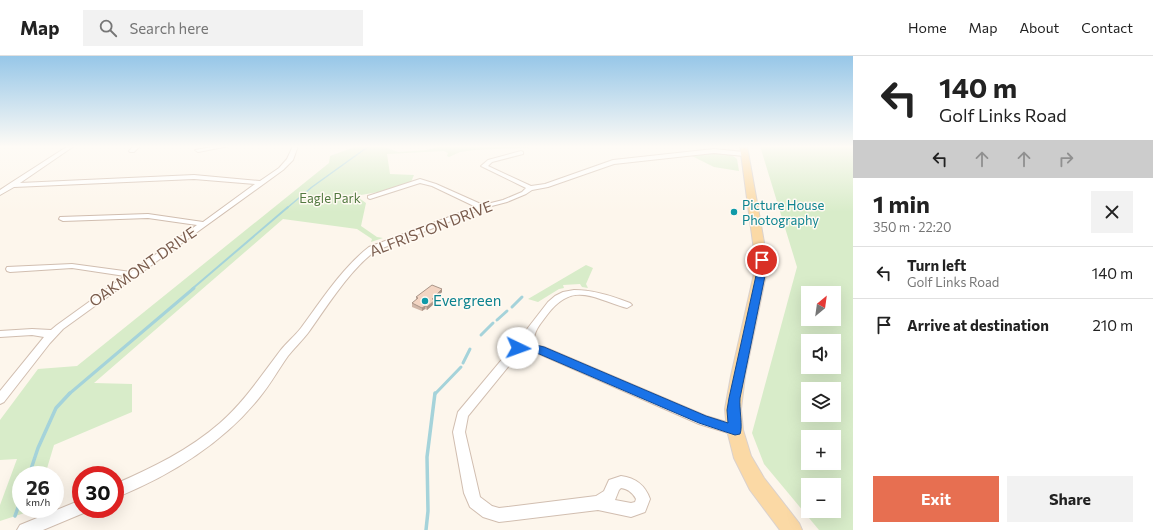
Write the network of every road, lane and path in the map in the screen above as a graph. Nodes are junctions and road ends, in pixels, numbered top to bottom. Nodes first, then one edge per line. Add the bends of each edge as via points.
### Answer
1 (38, 168) edge
2 (280, 168) edge
3 (488, 168) edge
4 (597, 168) edge
5 (746, 168) edge
6 (261, 184) junction
7 (12, 185) junction
8 (530, 188) junction
9 (0, 193) edge
10 (370, 196) dead end
11 (482, 207) junction
12 (63, 219) dead end
13 (204, 224) junction
14 (10, 269) dead end
15 (132, 275) junction
16 (627, 305) dead end
17 (0, 334) edge
18 (52, 334) junction
19 (528, 347) junction
20 (0, 399) edge
21 (735, 430) junction
22 (124, 487) edge
23 (598, 503) dead end
24 (72, 511) edge
25 (25, 530) edge
26 (792, 530) edge

1 - 7 street
2 - 6 street, OAKMONT DRIVE
3 - 8 street
4 - 8 street, ALFRISTON DRIVE via 546,186
5 - 21 main road via 762,265 738,376 733,410
6 - 7 street via 194,177
6 - 13 street, OAKMONT DRIVE
7 - 9 street
8 - 11 street, ALFRISTON DRIVE via 510,199
10 - 11 street via 420,181
11 - 22 street, ALFRISTON DRIVE via 376,247 363,256 285,352 255,395 233,418 193,450 163,469
12 - 13 street via 148,216
13 - 15 street, OAKMONT DRIVE
14 - 15 street via 72,266
15 - 18 street, OAKMONT DRIVE
16 - 19 street via 591,294 563,295 552,303 529,333
17 - 18 street
18 - 20 street, OAKMONT DRIVE
19 - 21 street via 703,420
19 - 23 street via 518,348 512,353 462,416 459,432 471,493 476,502 488,512 500,515
21 - 26 main road via 743,458 757,484
24 - 25 street

